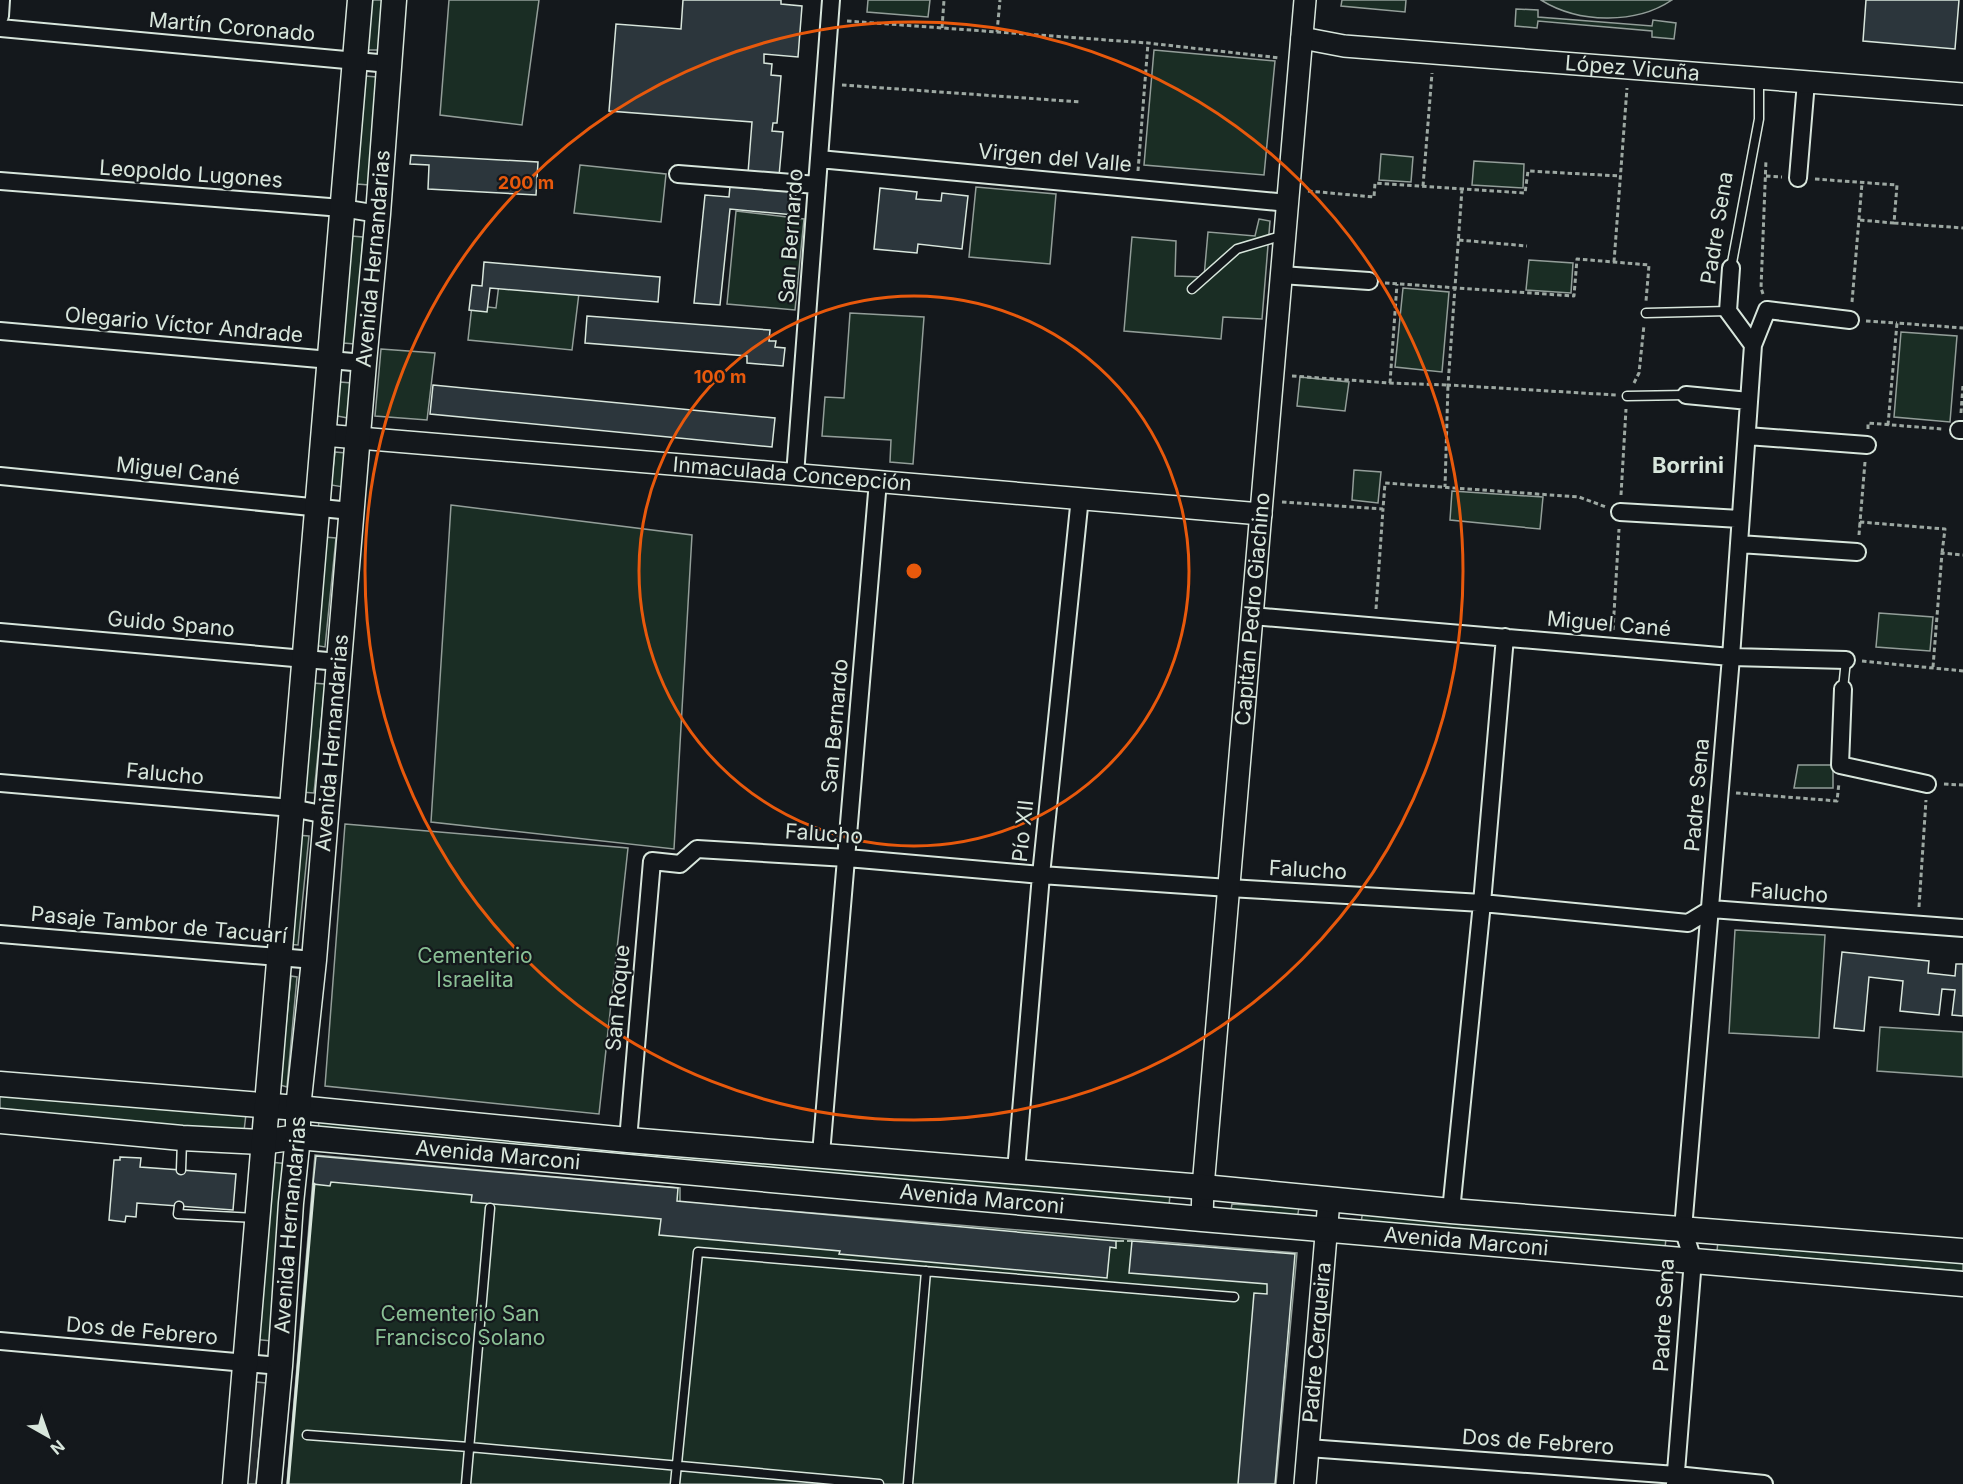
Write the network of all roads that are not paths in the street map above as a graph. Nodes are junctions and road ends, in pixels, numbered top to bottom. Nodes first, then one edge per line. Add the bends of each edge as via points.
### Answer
1 (1, 0) edge
2 (360, 0) edge
3 (394, 0) edge
4 (831, 0) edge
5 (1305, 0) edge
6 (0, 16) edge
7 (0, 28) edge
8 (1302, 38) junction
9 (355, 61) junction
10 (389, 64) junction
11 (1759, 79) junction
12 (1806, 82) junction
13 (1963, 94) edge
14 (819, 159) junction
15 (678, 174) dead end
16 (1798, 178) road end
17 (0, 181) edge
18 (817, 185) junction
19 (1288, 196) junction
20 (342, 208) junction
21 (378, 214) junction
22 (1285, 237) junction
23 (1731, 268) joint
24 (1281, 275) junction
25 (1369, 281) dead end
26 (1192, 290) dead end
27 (1728, 311) junction
28 (1646, 313) road end
29 (1850, 320) road end
30 (0, 331) edge
31 (1753, 345) junction
32 (330, 361) junction
33 (364, 363) junction
34 (1686, 395) joint
35 (1627, 396) road end
36 (1749, 401) junction
37 (323, 435) junction
38 (1747, 436) junction
39 (358, 438) junction
40 (1867, 445) road end
41 (795, 475) junction
42 (0, 476) edge
43 (878, 481) junction
44 (1080, 497) junction
45 (1261, 507) junction
46 (317, 508) junction
47 (351, 511) junction
48 (1620, 512) road end
49 (1740, 519) junction
50 (1739, 544) junction
51 (1857, 552) dead end
52 (1252, 616) junction
53 (0, 632) edge
54 (1505, 637) junction
55 (1731, 657) junction
56 (304, 659) junction
57 (1846, 660) joint
58 (339, 662) junction
59 (1843, 689) joint
60 (0, 783) edge
61 (1927, 784) road end
62 (292, 808) junction
63 (326, 815) junction
64 (847, 858) junction
65 (652, 861) joint
66 (1041, 875) junction
67 (1229, 888) junction
68 (1482, 903) junction
69 (1711, 909) junction
70 (1963, 928) edge
71 (0, 934) edge
72 (279, 957) junction
73 (314, 960) junction
74 (0, 1084) edge
75 (266, 1107) junction
76 (298, 1108) junction
77 (0, 1121) edge
78 (298, 1137) junction
79 (182, 1138) junction
80 (628, 1140) junction
81 (262, 1142) junction
82 (821, 1155) junction
83 (181, 1170) dead end
84 (1016, 1171) junction
85 (1203, 1187) junction
86 (1329, 1200) junction
87 (179, 1206) dead end
88 (490, 1208) dead end
89 (1451, 1211) junction
90 (257, 1218) junction
91 (1202, 1219) junction
92 (1683, 1229) junction
93 (1326, 1230) junction
94 (1963, 1251) edge
95 (1693, 1260) junction
96 (926, 1271) junction
97 (1963, 1284) edge
98 (1234, 1297) dead end
99 (0, 1341) edge
100 (244, 1363) junction
101 (280, 1366) junction
102 (308, 1435) dead end
103 (469, 1447) junction
104 (1308, 1448) junction
105 (677, 1467) junction
106 (1676, 1479) edge
107 (234, 1484) edge
108 (269, 1484) edge
109 (466, 1484) edge
110 (675, 1484) edge
111 (879, 1484) edge
112 (908, 1484) edge
113 (1305, 1484) edge
114 (1764, 1484) edge

1 - 6 street
2 - 9 main road, Avenida Hernandarias
3 - 10 main road, Avenida Hernandarias
4 - 14 street, San Bernardo
5 - 8 street, Capitán Pedro Giachino
7 - 9 street, Martín Coronado
8 - 11 street, López Vicuña via 1344,46
8 - 19 street, Capitán Pedro Giachino
9 - 10 street, Martín Coronado
9 - 20 main road, Avenida Hernandarias
10 - 21 main road, Avenida Hernandarias
11 - 12 street, López Vicuña
11 - 23 lane, Padre Sena via 1760,119
12 - 13 street, López Vicuña
12 - 16 street
14 - 18 street, San Bernardo
14 - 19 street, Virgen del Valle via 1136,188
15 - 18 street
17 - 20 street, Leopoldo Lugones
18 - 41 street, San Bernardo
19 - 22 street, Capitán Pedro Giachino
20 - 21 street, Leopoldo Lugones
20 - 32 main road, Avenida Hernandarias
21 - 33 main road, Avenida Hernandarias
22 - 24 street, Capitán Pedro Giachino
22 - 26 lane via 1237,249
23 - 27 street, Padre Sena
24 - 25 street
24 - 45 street, Capitán Pedro Giachino
27 - 28 lane
27 - 31 street, Padre Sena
29 - 31 street via 1767,310
30 - 32 street, Olegario Víctor Andrade
31 - 36 street, Padre Sena
32 - 33 street, Olegario Víctor Andrade
32 - 37 main road, Avenida Hernandarias
33 - 39 main road, Avenida Hernandarias
34 - 35 lane
34 - 36 street
36 - 38 street, Padre Sena
37 - 39 street, Inmaculada Concepción
37 - 46 main road, Avenida Hernandarias
38 - 40 street
38 - 49 street, Padre Sena
39 - 41 street, Inmaculada Concepción
39 - 47 main road, Avenida Hernandarias
41 - 43 street, Inmaculada Concepción
42 - 46 street, Miguel Cané
43 - 44 street, Inmaculada Concepción
43 - 64 street, San Bernardo
44 - 45 street, Inmaculada Concepción
44 - 66 street, Pío XII
45 - 52 street, Capitán Pedro Giachino
46 - 47 street, Miguel Cané
46 - 56 main road, Avenida Hernandarias
47 - 58 main road, Avenida Hernandarias
48 - 49 street
49 - 50 street, Padre Sena
50 - 51 street
50 - 55 street, Padre Sena
52 - 54 street, Miguel Cané
52 - 67 street, Capitán Pedro Giachino
53 - 56 street, Guido Spano
54 - 55 street, Miguel Cané
54 - 68 street
55 - 57 street, Miguel Cané
55 - 69 street, Padre Sena
56 - 58 street, Guido Spano
56 - 62 main road, Avenida Hernandarias
57 - 59 lane
58 - 63 main road, Avenida Hernandarias
59 - 61 street via 1840,765
60 - 62 street, Falucho
62 - 63 street, Falucho
62 - 72 main road, Avenida Hernandarias
63 - 73 main road, Avenida Hernandarias
64 - 65 street, Falucho via 697,849 680,864
64 - 66 street, Falucho
64 - 82 street, San Bernardo
65 - 80 street, San Roque
66 - 67 street, Falucho
66 - 84 street, Pío XII
67 - 68 street, Falucho
67 - 85 street, Capitán Pedro Giachino
68 - 69 street, Falucho via 1688,923
68 - 89 street
69 - 70 street, Falucho
69 - 92 street, Padre Sena
71 - 72 street, Pasaje Tambor de Tacuarí
72 - 73 street, Pasaje Tambor de Tacuarí
72 - 75 main road, Avenida Hernandarias
73 - 76 main road, Avenida Hernandarias
74 - 75 main road, Avenida Marconi
75 - 76 main road, Avenida Marconi
75 - 81 main road, Avenida Hernandarias
76 - 78 main road, Avenida Hernandarias
76 - 80 main road, Avenida Marconi
77 - 79 main road, Avenida Marconi
78 - 81 main road, Avenida Marconi
78 - 91 main road, Avenida Marconi
78 - 101 main road, Avenida Hernandarias
79 - 81 main road, Avenida Marconi
79 - 83 lane
80 - 82 main road, Avenida Marconi
81 - 90 main road, Avenida Hernandarias
82 - 84 main road, Avenida Marconi
84 - 85 main road, Avenida Marconi
85 - 86 main road, Avenida Marconi
85 - 91 street, Capitán Pedro Giachino
86 - 89 main road, Avenida Marconi
86 - 93 street, Padre Cerqueira
87 - 90 lane via 178,1214
88 - 103 lane
89 - 92 main road, Avenida Marconi
90 - 100 main road, Avenida Hernandarias
91 - 93 main road, Avenida Marconi
92 - 94 main road, Avenida Marconi
92 - 95 street, Padre Sena
93 - 95 main road, Avenida Marconi
93 - 104 street, Padre Cerqueira
95 - 97 main road, Avenida Marconi
95 - 106 street, Padre Sena
96 - 98 lane
96 - 105 lane via 698,1251
96 - 112 lane
99 - 100 street, Dos de Febrero
100 - 101 street, Dos de Febrero
100 - 107 main road, Avenida Hernandarias
101 - 108 main road, Avenida Hernandarias
102 - 103 lane
103 - 105 lane
103 - 109 lane
104 - 106 street, Dos de Febrero
104 - 113 street, Padre Cerqueira
105 - 110 lane
105 - 111 lane
106 - 114 street, Dos de Febrero

